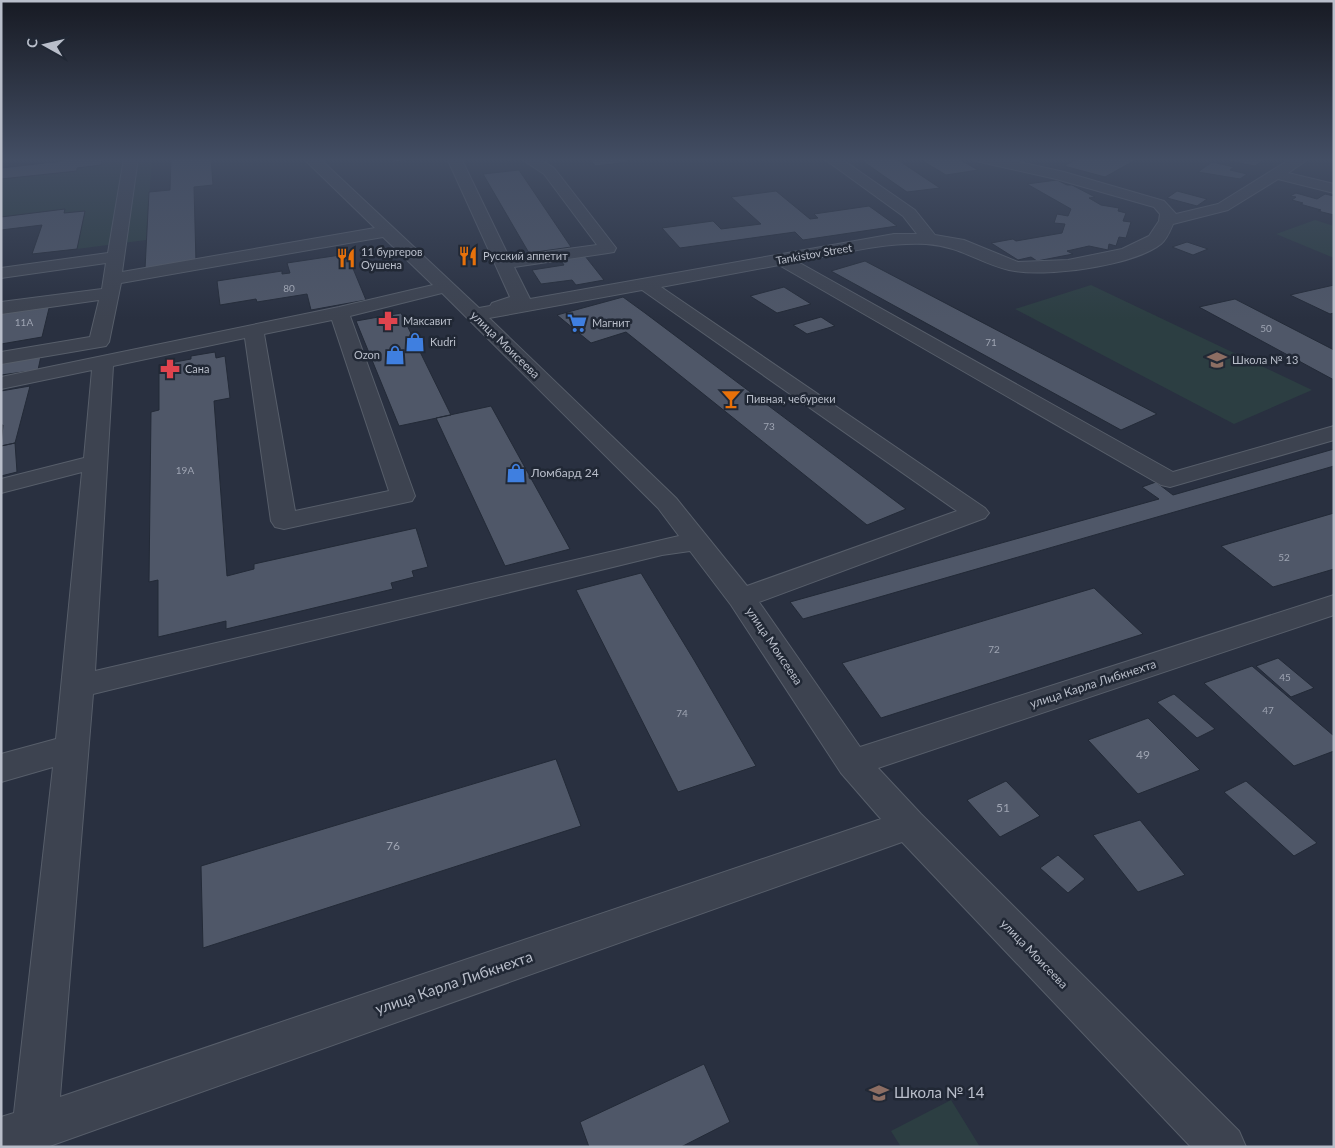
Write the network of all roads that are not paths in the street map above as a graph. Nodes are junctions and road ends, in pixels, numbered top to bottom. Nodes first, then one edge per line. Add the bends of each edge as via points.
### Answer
1 (122, 212) edge
2 (367, 212) edge
3 (481, 212) edge
4 (580, 212) edge
5 (906, 212) edge
6 (1167, 212) edge
7 (1205, 212) edge
8 (1167, 221) junction
9 (387, 231) junction
10 (929, 238) junction
11 (114, 257) junction
12 (781, 260) junction
13 (504, 263) junction
14 (1, 273) edge
15 (644, 284) junction
16 (110, 286) junction
17 (446, 288) junction
18 (1, 308) edge
19 (339, 314) junction
20 (474, 315) junction
21 (254, 331) junction
22 (1, 358) edge
23 (103, 364) junction
24 (1, 383) edge
25 (1334, 432) edge
26 (95, 462) junction
27 (1, 486) edge
28 (697, 542) junction
29 (741, 598) junction
30 (1334, 605) edge
31 (78, 686) junction
32 (72, 748) junction
33 (853, 763) junction
34 (1, 768) edge
35 (908, 826) junction
36 (18, 1134) edge
37 (1223, 1147) edge

1 - 11 street
2 - 9 street, улица Моисеева
3 - 13 street
4 - 13 street via 608,248
5 - 10 street
6 - 8 street
7 - 8 street
8 - 10 street, Tankistov Street via 1155,240 1136,249 1108,258 1037,269 998,263 959,245
9 - 16 street
9 - 17 street, улица Моисеева
10 - 12 street, Tankistov Street via 894,239
11 - 14 street
11 - 16 street
12 - 15 street, Tankistov Street
12 - 25 street via 1170,480
13 - 20 street via 521,300
15 - 20 street, Tankistov Street
15 - 29 street via 976,513
16 - 18 street
16 - 22 street via 99,342
17 - 19 street
17 - 20 street, улица Моисеева
19 - 21 street
19 - 21 street via 403,496 284,521
20 - 28 street, улица Моисеева via 667,503
21 - 23 street
23 - 24 street
23 - 26 street
26 - 27 street
26 - 31 street
28 - 29 street, улица Моисеева
28 - 31 street via 662,547
29 - 33 street, улица Моисеева
30 - 33 street, улица Карла Либкнехта
31 - 32 street
32 - 34 street
32 - 36 street
33 - 35 street, улица Моисеева
35 - 36 street, улица Карла Либкнехта
35 - 37 street, улица Моисеева

